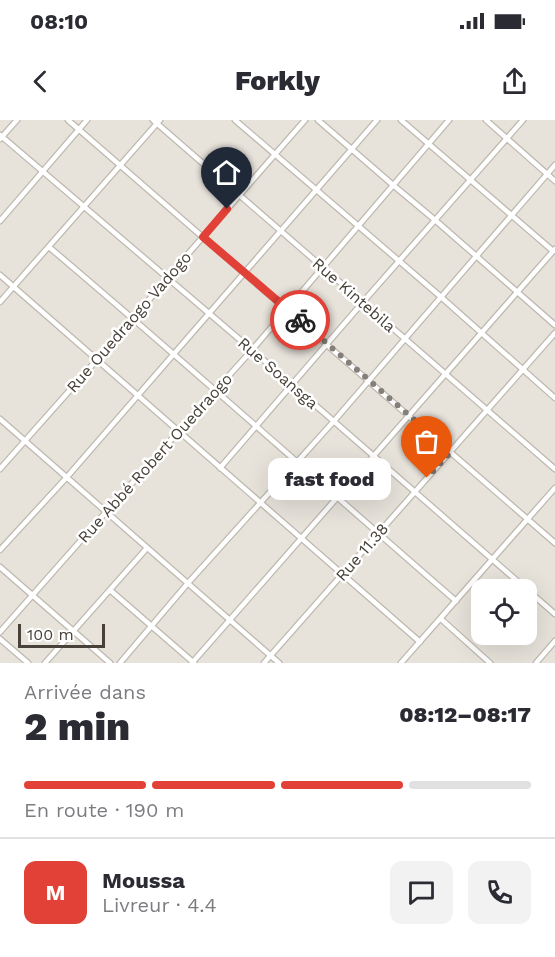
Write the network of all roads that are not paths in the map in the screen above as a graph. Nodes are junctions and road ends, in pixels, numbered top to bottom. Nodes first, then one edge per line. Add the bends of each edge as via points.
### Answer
1 (16, 120) edge
2 (68, 120) edge
3 (87, 120) edge
4 (235, 120) edge
5 (305, 120) edge
6 (318, 120) edge
7 (377, 120) edge
8 (401, 120) edge
9 (449, 120) edge
10 (486, 120) edge
11 (523, 120) edge
12 (157, 121) edge
13 (79, 129) junction
14 (1, 137) edge
15 (507, 138) junction
16 (429, 143) junction
17 (351, 150) junction
18 (274, 154) junction
19 (120, 165) junction
20 (555, 165) edge
21 (43, 171) junction
22 (548, 174) junction
23 (471, 179) junction
24 (555, 180) edge
25 (393, 185) junction
26 (316, 189) junction
27 (239, 195) junction
28 (84, 206) junction
29 (512, 215) junction
30 (435, 220) junction
31 (0, 221) edge
32 (358, 225) junction
33 (280, 231) junction
34 (203, 237) junction
35 (49, 247) junction
36 (554, 251) edge
37 (476, 255) junction
38 (399, 261) junction
39 (322, 267) junction
40 (244, 272) junction
41 (0, 275) edge
42 (167, 278) junction
43 (13, 287) junction
44 (517, 292) junction
45 (441, 297) junction
46 (0, 302) edge
47 (363, 302) junction
48 (286, 308) junction
49 (209, 314) junction
50 (133, 319) junction
51 (555, 325) edge
52 (481, 333) junction
53 (555, 333) edge
54 (405, 339) junction
55 (327, 344) junction
56 (252, 350) junction
57 (174, 354) junction
58 (97, 360) junction
59 (523, 369) junction
60 (445, 374) junction
61 (369, 380) junction
62 (291, 385) junction
63 (215, 391) junction
64 (138, 395) junction
65 (555, 398) edge
66 (487, 410) junction
67 (410, 416) junction
68 (0, 419) edge
69 (334, 421) junction
70 (256, 426) junction
71 (178, 430) junction
72 (25, 441) junction
73 (451, 452) junction
74 (374, 457) junction
75 (297, 462) junction
76 (220, 468) junction
77 (0, 469) edge
78 (555, 469) edge
79 (67, 477) junction
80 (555, 488) edge
81 (415, 492) junction
82 (338, 498) junction
83 (261, 503) junction
84 (106, 512) junction
85 (528, 519) junction
86 (378, 534) junction
87 (302, 539) junction
88 (555, 543) edge
89 (147, 548) junction
90 (0, 550) edge
91 (492, 559) junction
92 (0, 567) edge
93 (343, 574) junction
94 (188, 583) junction
95 (110, 590) junction
96 (32, 595) junction
97 (456, 601) junction
98 (555, 614) edge
99 (441, 619) junction
100 (230, 620) junction
101 (152, 626) junction
102 (73, 631) junction
103 (0, 632) edge
104 (0, 639) edge
105 (555, 641) edge
106 (420, 642) junction
107 (271, 656) junction
108 (28, 663) edge
109 (45, 663) edge
110 (110, 663) edge
111 (120, 663) edge
112 (193, 663) edge
113 (264, 663) edge
114 (279, 663) edge
115 (401, 663) edge
116 (490, 663) edge
117 (536, 663) edge

1 - 14 street
2 - 13 street
3 - 13 street
4 - 18 street
5 - 18 street, Rue Ouedraogo Vadogo
6 - 17 street
7 - 17 street
8 - 16 street
9 - 16 street, Rue Abbé Robert Ouedraogo
10 - 15 street
11 - 15 street
12 - 19 street
12 - 27 street, Rue Kintebila
13 - 19 street
13 - 21 street
14 - 21 street, Rue Soansga
15 - 22 street
15 - 23 street
16 - 23 street
16 - 25 street, Rue Abbé Robert Ouedraogo
17 - 25 street
17 - 26 street
18 - 26 street
18 - 27 street, Rue Ouedraogo Vadogo
19 - 28 street
19 - 34 street
20 - 22 street
21 - 28 street, Rue Soansga
21 - 31 street
22 - 24 street
22 - 29 street
23 - 29 street
23 - 30 street
25 - 30 street
25 - 32 street, Rue Abbé Robert Ouedraogo
26 - 32 street
26 - 33 street
27 - 33 street, Rue Kintebila
27 - 34 street, Rue Ouedraogo Vadogo
28 - 35 street
28 - 42 street, Rue Soansga
29 - 36 street
29 - 37 street
30 - 37 street
30 - 38 street
32 - 38 street
32 - 39 street, Rue Abbé Robert Ouedraogo
33 - 39 street, Rue Kintebila
33 - 40 street
34 - 40 street
34 - 42 street, Rue Ouedraogo Vadogo
35 - 43 street
35 - 50 street
36 - 44 street
37 - 44 street
37 - 45 street
38 - 45 street
38 - 47 street
39 - 47 street, Rue Kintebila
39 - 48 street, Rue Abbé Robert Ouedraogo
40 - 48 street
40 - 49 street
41 - 43 street
42 - 49 street, Rue Soansga
42 - 50 street, Rue Ouedraogo Vadogo
43 - 46 street
43 - 58 street
44 - 51 street
44 - 52 street
45 - 52 street
45 - 54 street
47 - 54 street, Rue Kintebila
47 - 55 street
48 - 55 street
48 - 56 street, Rue Abbé Robert Ouedraogo
49 - 56 street, Rue Soansga
49 - 57 street
50 - 57 street
50 - 58 street, Rue Ouedraogo Vadogo
52 - 59 street
52 - 60 street
53 - 59 street, Rue 11.38
54 - 60 street, Rue Kintebila
54 - 61 street
55 - 61 street
55 - 62 street
56 - 62 street, Rue Soansga
56 - 63 street, Rue Abbé Robert Ouedraogo
57 - 63 street
57 - 64 street
58 - 64 street
58 - 72 street, Rue Ouedraogo Vadogo
59 - 65 street
59 - 66 street, Rue 11.38
60 - 66 street, Rue Kintebila
60 - 67 street
61 - 67 street
61 - 69 street
62 - 69 street, Rue Soansga
62 - 70 street
63 - 70 street
63 - 71 street, Rue Abbé Robert Ouedraogo
64 - 71 street
64 - 79 street
66 - 73 street, Rue 11.38
66 - 78 street, Rue Kintebila
67 - 73 street
67 - 74 street
68 - 72 street
69 - 74 street, Rue Soansga
69 - 75 street
70 - 75 street
70 - 76 street
71 - 76 street
71 - 84 street, Rue Abbé Robert Ouedraogo
72 - 77 street, Rue Ouedraogo Vadogo
72 - 79 street
73 - 81 street, Rue 11.38
73 - 85 street
74 - 81 street, Rue Soansga
74 - 82 street
75 - 82 street
75 - 83 street
76 - 83 street
79 - 84 street
79 - 90 street
80 - 85 street
81 - 86 street, Rue 11.38
81 - 91 street, Rue Soansga
82 - 86 street
82 - 87 street
83 - 87 street
83 - 94 street
84 - 89 street
84 - 96 street, Rue Abbé Robert Ouedraogo
85 - 88 street
85 - 91 street
86 - 93 street, Rue 11.38
86 - 97 street
87 - 93 street
87 - 100 street
89 - 94 street
89 - 95 street
91 - 97 street
91 - 98 street, Rue Soansga
92 - 96 street
93 - 106 street
93 - 107 street, Rue 11.38
94 - 100 street
94 - 101 street
95 - 101 street
95 - 102 street
96 - 102 street
96 - 103 street, Rue Abbé Robert Ouedraogo
97 - 99 street
99 - 106 street
99 - 116 street
100 - 107 street
100 - 112 street
101 - 111 street
101 - 112 street
102 - 109 street
102 - 110 street
104 - 108 street
105 - 117 street
106 - 115 street
107 - 113 street, Rue 11.38
107 - 114 street

